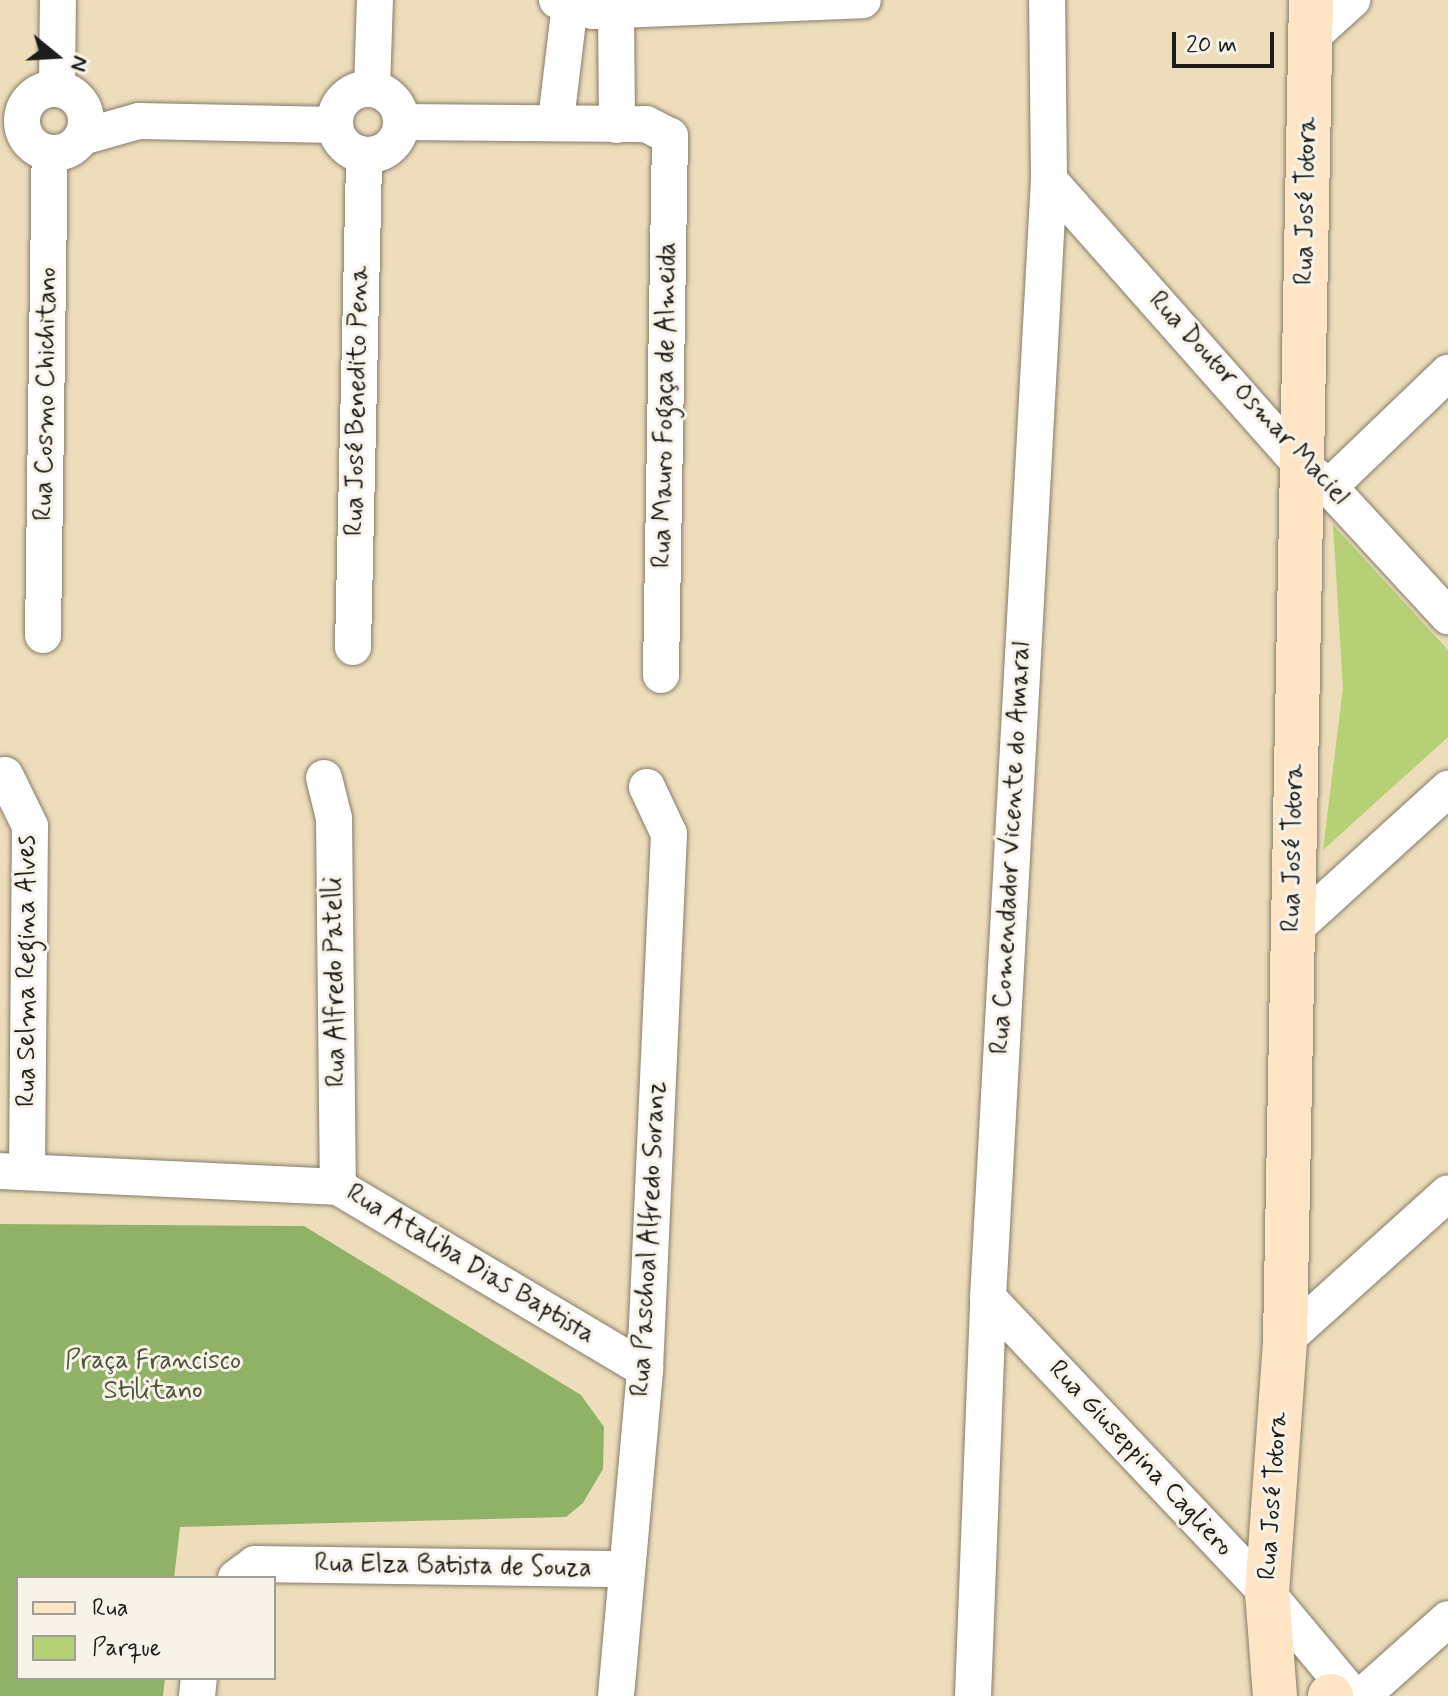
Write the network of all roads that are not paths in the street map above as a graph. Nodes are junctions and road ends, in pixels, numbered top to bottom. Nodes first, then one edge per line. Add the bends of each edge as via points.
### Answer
1 (58, 0) edge
2 (375, 0) edge
3 (863, 0) edge
4 (1047, 0) edge
5 (1352, 0) edge
6 (564, 2) edge
7 (616, 10) junction
8 (1310, 19) edge
9 (372, 89) junction
10 (68, 95) junction
11 (13, 111) edge
12 (556, 120) junction
13 (139, 121) junction
14 (401, 122) junction
15 (335, 125) junction
16 (617, 125) junction
17 (82, 137) junction
18 (26, 142) edge
19 (364, 155) junction
20 (1049, 180) junction
21 (1448, 373) edge
22 (1315, 476) junction
23 (1448, 616) edge
24 (43, 635) dead end
25 (353, 647) dead end
26 (661, 675) dead end
27 (5, 775) dead end
28 (324, 778) dead end
29 (647, 787) dead end
30 (1448, 789) edge
31 (1293, 930) junction
32 (14, 1171) edge
33 (338, 1187) junction
34 (1448, 1193) edge
35 (988, 1298) junction
36 (1285, 1340) junction
37 (645, 1369) junction
38 (627, 1569) junction
39 (239, 1576) edge
40 (1267, 1593) junction
41 (1448, 1619) edge
42 (616, 1696) edge
43 (973, 1696) edge
44 (1275, 1696) edge
45 (1353, 1696) edge
46 (1362, 1696) edge

1 - 10 street
2 - 9 street
3 - 7 street
4 - 20 street, Rua Comendador Vicente do Amaral
5 - 8 street
6 - 7 street via 593,11
6 - 12 street
7 - 16 street
8 - 22 main road, Rua José Totora
9 - 14 street via 392,98
9 - 15 street via 345,98
10 - 11 street via 33,96
10 - 13 street
10 - 17 street via 86,124
11 - 18 street
12 - 14 street
12 - 16 street
13 - 15 street
13 - 17 street
14 - 19 street via 391,147
15 - 19 street via 344,145
16 - 26 street, Rua Mauro Fogaça de Almeida via 646,124 670,136
17 - 18 street via 63,152
18 - 24 street, Rua Cosmo Chichitano
19 - 25 street, Rua José Benedito Pena
20 - 22 street, Rua Doutor Osmar Maciel
20 - 35 street, Rua Comendador Vicente do Amaral
21 - 22 street
22 - 23 street, Rua Doutor Osmar Maciel
22 - 31 main road, Rua José Totora
27 - 32 street, Rua Selma Regina Alves via 30,826
28 - 33 street, Rua Alfredo Patelli via 334,818
29 - 37 street, Rua Paschoal Alfredo Soranz via 669,834
30 - 31 street
31 - 36 main road, Rua José Totora
32 - 33 street, Rua Ataliba Dias Baptista
33 - 37 street, Rua Ataliba Dias Baptista
34 - 36 street
35 - 40 street, Rua Giuseppina Cagliero
35 - 43 street, Rua Comendador Vicente do Amaral
36 - 40 main road, Rua José Totora
37 - 38 street, Rua Paschoal Alfredo Soranz
38 - 39 street, Rua Elza Batista de Souza via 255,1564
38 - 42 street, Rua Paschoal Alfredo Soranz
40 - 44 main road, Rua José Totora
40 - 45 street, Rua Giuseppina Cagliero
41 - 46 street

